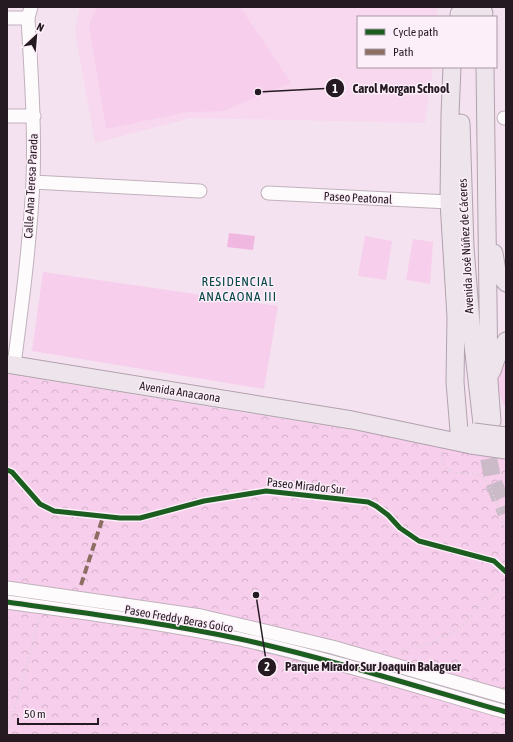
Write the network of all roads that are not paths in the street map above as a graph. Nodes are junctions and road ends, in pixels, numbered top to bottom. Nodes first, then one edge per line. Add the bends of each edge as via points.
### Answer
1 (30, 12) edge
2 (459, 12) edge
3 (484, 12) edge
4 (7, 18) edge
5 (452, 68) edge
6 (460, 68) edge
7 (485, 68) edge
8 (7, 116) edge
9 (34, 116) junction
10 (32, 182) junction
11 (486, 183) junction
12 (200, 191) dead end
13 (268, 193) dead end
14 (449, 202) junction
15 (506, 283) edge
16 (506, 341) edge
17 (11, 364) edge
18 (489, 381) junction
19 (352, 420) junction
20 (474, 433) junction
21 (506, 436) edge
22 (506, 450) edge
23 (7, 588) edge
24 (7, 602) edge
25 (506, 697) edge
26 (506, 712) edge

1 - 4 street
1 - 9 street, Calle Ana Teresa Parada
2 - 3 main road
5 - 14 main road
6 - 20 main road, Avenida José Núñez de Cáceres
7 - 11 main road, Avenida José Núñez de Cáceres
8 - 9 street
9 - 10 street, Calle Ana Teresa Parada
10 - 12 street
10 - 17 street, Calle Ana Teresa Parada via 27,258
11 - 15 main road via 494,221 494,260 497,271
11 - 18 main road, Avenida José Núñez de Cáceres
13 - 14 street, Paseo Peatonal
14 - 20 main road via 456,317 455,382
16 - 18 main road via 496,359
17 - 19 main road, Avenida Anacaona
18 - 20 main road, Avenida José Núñez de Cáceres
19 - 20 main road, Avenida Anacaona
19 - 20 main road, Avenida Anacaona via 443,439
20 - 21 main road, Avenida Anacaona, bridge
20 - 22 main road, Avenida Anacaona, bridge
23 - 25 street, Paseo Freddy Beras Goico via 201,616 332,647
24 - 26 street, Paseo Freddy Beras Goico via 198,631 240,640 356,669

